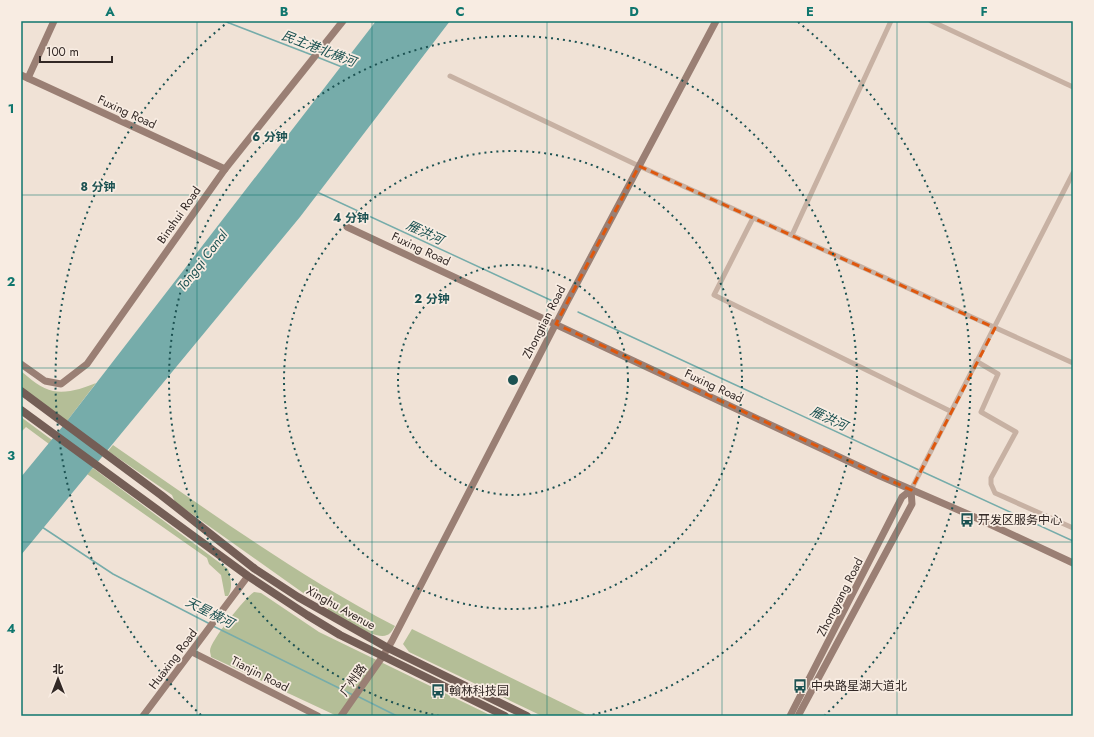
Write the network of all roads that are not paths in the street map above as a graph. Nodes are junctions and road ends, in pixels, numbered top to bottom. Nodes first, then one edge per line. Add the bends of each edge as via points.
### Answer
1 (54, 21) edge
2 (343, 21) edge
3 (716, 21) edge
4 (891, 21) edge
5 (931, 21) edge
6 (450, 76) dead end
7 (24, 77) edge
8 (1073, 87) edge
9 (639, 166) junction
10 (225, 169) junction
11 (1073, 174) edge
12 (753, 218) junction
13 (347, 227) dead end
14 (792, 235) junction
15 (556, 324) junction
16 (995, 328) junction
17 (976, 361) junction
18 (1073, 363) edge
19 (21, 364) edge
20 (21, 391) edge
21 (21, 410) edge
22 (950, 411) junction
23 (911, 490) junction
24 (1073, 528) edge
25 (1073, 563) edge
26 (248, 576) junction
27 (388, 648) junction
28 (192, 652) junction
29 (383, 656) junction
30 (143, 716) edge
31 (318, 716) edge
32 (341, 716) edge
33 (505, 716) edge
34 (527, 716) edge
35 (790, 716) edge
36 (798, 716) edge

1 - 7 street
2 - 10 street, Binshui Road
3 - 9 street, Zhongtian Road
4 - 14 street
5 - 8 street
6 - 9 street
7 - 10 street, Fuxing Road
9 - 12 street
9 - 15 street, Zhongtian Road
10 - 19 street, Binshui Road via 87,364 61,384 44,381
11 - 16 street
12 - 14 street
12 - 22 street via 714,295
13 - 15 street, Fuxing Road
14 - 16 street
15 - 23 street, Fuxing Road
15 - 27 street, Zhongtian Road
16 - 17 street
16 - 18 street
17 - 22 street
17 - 24 street via 998,374 981,412 1016,432 992,478 991,484 995,493
20 - 27 main road, Xinghu Avenue via 255,569 298,597
21 - 26 main road, Xinghu Avenue
22 - 23 street
23 - 25 street, Fuxing Road via 970,514
23 - 35 street, Zhongyang Road via 902,497
23 - 36 street via 912,504
26 - 28 street, Huaxing Road
26 - 29 main road, Xinghu Avenue via 340,635
27 - 29 street, Zhongtian Road
27 - 34 main road, Xinghu Avenue
28 - 30 street, Huaxing Road
28 - 31 street, Tianjin Road
29 - 32 street, 广州路
29 - 33 main road, Xinghu Avenue

